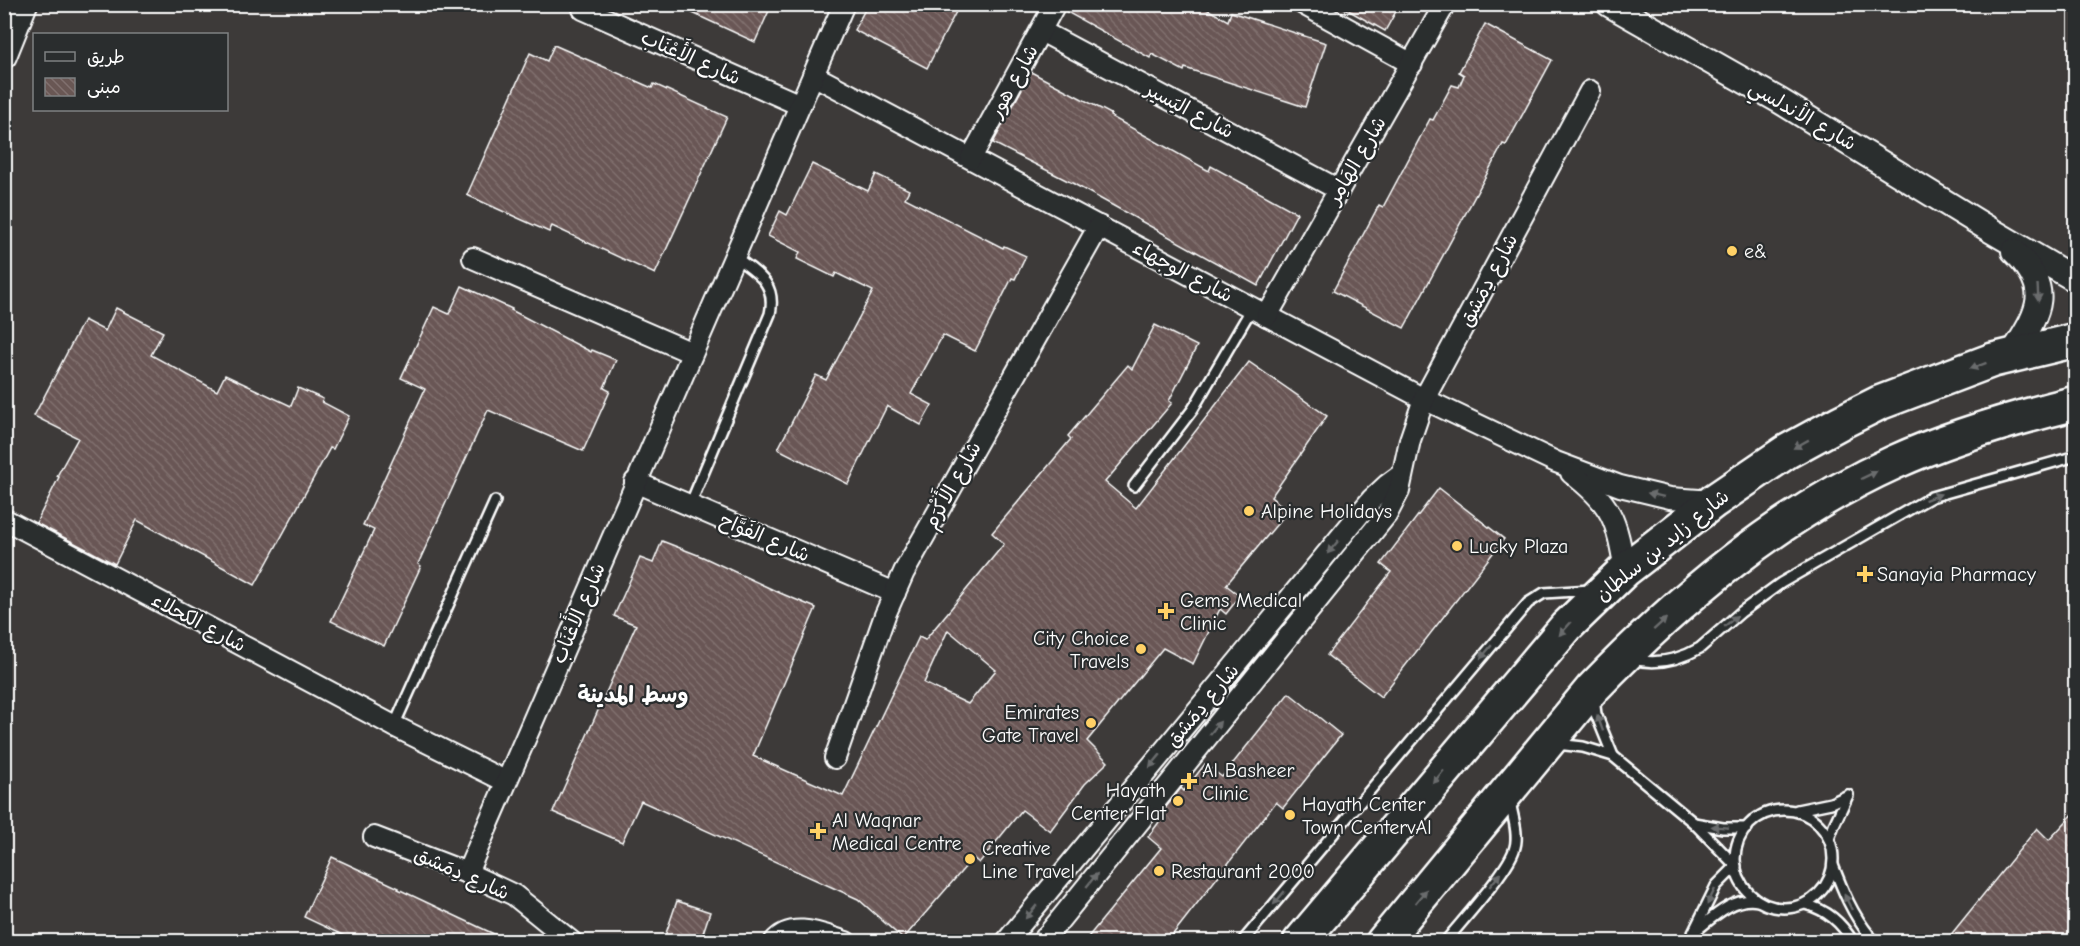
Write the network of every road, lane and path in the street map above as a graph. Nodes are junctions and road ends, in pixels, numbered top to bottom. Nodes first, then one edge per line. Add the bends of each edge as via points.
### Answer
1 (25, 4) edge
2 (844, 4) edge
3 (1055, 4) edge
4 (1303, 4) edge
5 (1444, 4) edge
6 (1609, 4) edge
7 (582, 9) dead end
8 (1041, 31) junction
9 (4, 56) edge
10 (1412, 64) junction
11 (813, 75) junction
12 (1590, 92) dead end
13 (800, 105) junction
14 (971, 158) junction
15 (1339, 190) junction
16 (1099, 226) junction
17 (1992, 231) junction
18 (734, 256) junction
19 (473, 258) dead end
20 (2076, 280) edge
21 (1260, 312) junction
22 (2076, 340) edge
23 (692, 353) junction
24 (2012, 355) junction
25 (1424, 399) junction
26 (2076, 403) edge
27 (2076, 456) edge
28 (1556, 462) junction
29 (1402, 474) junction
30 (635, 482) junction
31 (1134, 486) dead end
32 (495, 501) dead end
33 (1714, 501) junction
34 (690, 505) junction
35 (4, 519) edge
36 (1614, 580) junction
37 (895, 592) junction
38 (1624, 657) junction
39 (1592, 689) junction
40 (394, 726) junction
41 (1546, 743) junction
42 (1613, 756) junction
43 (836, 758) dead end
44 (505, 781) junction
45 (1508, 791) junction
46 (1790, 810) junction
47 (1694, 823) junction
48 (1747, 828) junction
49 (374, 837) dead end
50 (1829, 839) junction
51 (1833, 865) junction
52 (1736, 866) junction
53 (467, 873) junction
54 (1759, 901) junction
55 (1805, 903) junction
56 (1870, 936) dead end
57 (572, 942) edge
58 (774, 942) edge
59 (846, 942) edge
60 (1006, 942) edge
61 (1042, 942) edge
62 (1242, 942) edge
63 (1300, 942) edge
64 (1383, 942) edge
65 (1445, 942) edge
66 (1853, 942) edge

1 - 9 street
2 - 11 street, شارع الأَعْنَاب
3 - 8 street, شارع هور
4 - 10 street
5 - 10 street, شارع الهَامِر
6 - 17 street, شارع الأندلسي via 1780,101
7 - 13 street, شارع الأَعْنَاب
8 - 14 street, شارع هور
8 - 15 street, شارع اليَسير
10 - 15 street, شارع الهَامِر
11 - 13 street, شارع الأَعْنَاب
11 - 14 street, شارع الوجهاء
12 - 25 street, شارع دِمَشق
13 - 18 street, شارع الأَعْنَاب
14 - 16 street, شارع الوجهاء
15 - 21 street, شارع الهَامِر
16 - 21 street, شارع الوجهاء
16 - 37 street, شارع الأَكْرَم
17 - 20 street, شارع الأندلسي
17 -> 24 street, شارع الأندلسي via 2024,261 2038,282 2040,300
18 - 23 street, شارع الأَعْنَاب
18 - 34 lane via 768,285 773,302
19 - 23 street
21 - 25 street, شارع الوجهاء
21 - 31 lane via 1164,450
22 - 24 highway, شارع زايد بن سلطان
23 - 30 street, شارع الأَعْنَاب
24 -> 33 highway, شارع زايد بن سلطان via 1850,417 1786,452
25 - 28 street, شارع الوجهاء
25 - 29 street, شارع دِمَشق
38 -> 26 highway via 1706,581 1747,549 1851,483 1896,461 1968,435
38 -> 27 lane via 1660,662 1690,654 1781,583 1920,503
33 -> 28 street, شارع الوجهاء via 1647,493
28 - 36 street, شارع الوجهاء via 1588,486 1609,510 1618,530
29 -> 60 street, شارع دِمَشق via 1372,499
61 -> 29 street, شارع دِمَشق via 1386,514 1399,491
30 - 34 street, شارع الفَوَّاح
30 - 44 street, شارع الأَعْنَاب
32 - 40 lane
33 - 36 highway, شارع زايد بن سلطان
34 - 37 street, شارع الفَوَّاح
35 - 40 street, شارع الكحلاء
36 -> 62 lane via 1544,593 1528,603
36 -> 63 highway, شارع زايد بن سلطان via 1566,627
37 - 43 street, شارع الأَكْرَم
38 - 39 highway
39 - 41 highway
42 -> 39 lane via 1596,714
40 - 44 street, شارع الكحلاء
41 - 42 lane via 1583,747
41 - 45 highway
42 - 47 lane
44 - 53 street, شارع الأَعْنَاب
64 -> 45 highway
65 -> 45 lane via 1499,875 1515,848
46 - 48 lane via 1759,817
46 - 50 lane via 1813,819
46 - 50 lane via 1813,808 1848,795
48 -> 47 lane
47 - 52 lane
48 - 52 lane via 1738,846
49 - 53 street, شارع دِمَشق
50 - 51 lane
51 - 55 lane via 1824,888
56 -> 51 lane via 1847,902
52 - 54 lane via 1744,886
52 -> 54 lane via 1716,886 1693,933 1726,908 1746,899
53 - 57 street, شارع دِمَشق via 514,895
54 - 55 lane via 1789,908
55 - 66 lane via 1823,909
58 - 59 street via 785,932 798,930

